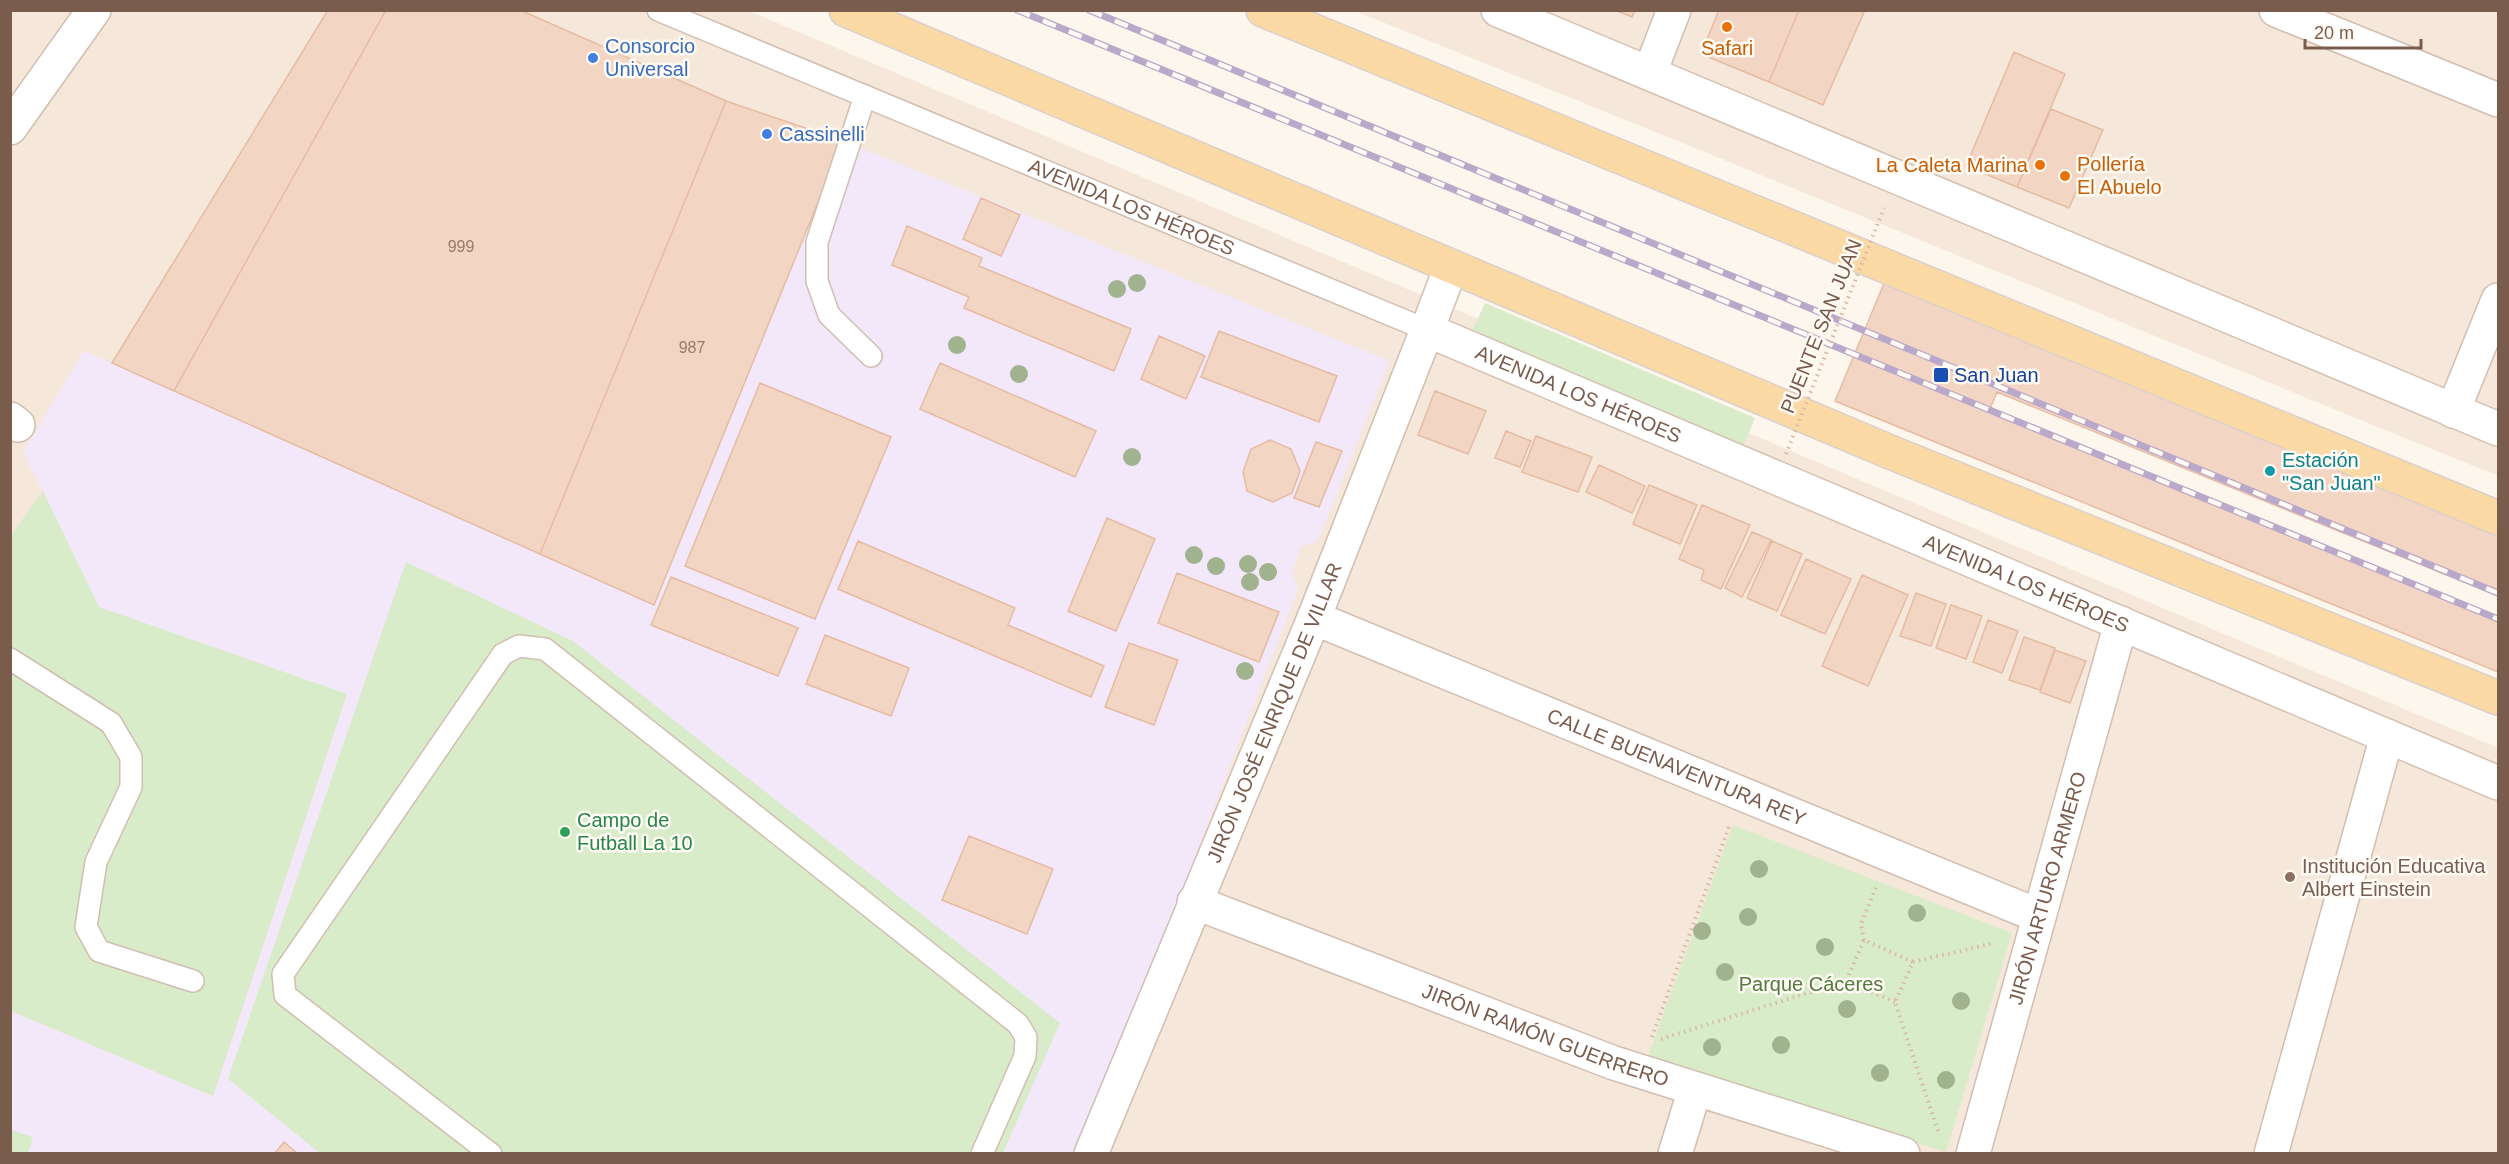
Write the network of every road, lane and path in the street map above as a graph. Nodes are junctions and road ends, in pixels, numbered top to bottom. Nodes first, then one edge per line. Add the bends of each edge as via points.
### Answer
1 (94, 10) edge
2 (658, 10) edge
3 (846, 10) edge
4 (1263, 10) edge
5 (1498, 10) edge
6 (1674, 10) edge
7 (2290, 13) edge
8 (1650, 72) junction
9 (865, 96) junction
10 (2499, 100) edge
11 (10, 128) edge
12 (1884, 208) dead end
13 (1451, 267) junction
14 (2499, 300) edge
15 (1427, 330) junction
16 (871, 356) dead end
17 (2453, 411) junction
18 (2499, 429) edge
19 (1786, 454) dead end
20 (2499, 518) edge
21 (1314, 618) junction
22 (2121, 623) junction
23 (10, 659) edge
24 (2499, 698) edge
25 (2387, 736) junction
26 (2499, 783) edge
27 (1739, 831) dead end
28 (1865, 882) dead end
29 (1876, 886) junction
30 (1887, 891) dead end
31 (1194, 903) junction
32 (2039, 916) junction
33 (1864, 940) junction
34 (1913, 962) junction
35 (193, 981) dead end
36 (1846, 981) junction
37 (1895, 1002) junction
38 (1695, 1089) junction
39 (1940, 1138) dead end
40 (491, 1154) edge
41 (982, 1154) edge
42 (1091, 1154) edge
43 (1675, 1154) edge
44 (1903, 1154) edge
45 (1973, 1154) edge
46 (2271, 1154) edge

1 - 11 street
2 - 9 lane, AVENIDA LOS HÉROES
3 - 13 main road
4 - 20 main road
5 - 8 street
6 - 8 street
7 - 10 street
8 - 17 street
9 - 15 lane, AVENIDA LOS HÉROES
9 - 16 lane via 817,242 817,281 829,315
12 - 19 path, PUENTE SAN JUAN, bridge
13 - 15 street, JIRÓN JOSÉ ENRIQUE DE VILLAR
13 - 24 main road via 1890,452
14 - 17 street
15 - 21 street, JIRÓN JOSÉ ENRIQUE DE VILLAR
15 - 22 street, AVENIDA LOS HÉROES
17 - 18 street
21 - 31 street, JIRÓN JOSÉ ENRIQUE DE VILLAR
21 - 32 street, CALLE BUENAVENTURA REY
22 - 25 street, AVENIDA LOS HÉROES
22 - 32 street, JIRÓN ARTURO ARMERO
23 - 35 lane via 111,723 131,757 131,787 96,862 86,927 99,951
25 - 26 street, AVENIDA LOS HÉROES
25 - 46 street
27 - 36 path via 1729,826 1650,1043
28 - 29 path
29 - 30 path
29 - 33 path via 1861,924
31 - 38 street, JIRÓN RAMÓN GUERRERO via 1614,1063
31 - 42 street, JIRÓN JOSÉ ENRIQUE DE VILLAR
32 - 34 path via 2007,940
32 - 45 street, JIRÓN ARTURO ARMERO
33 - 34 path
33 - 36 path
34 - 37 path
36 - 37 path
37 - 39 path
38 - 43 street
38 - 44 street, JIRÓN RAMÓN GUERRERO
40 - 41 lane via 285,995 283,974 503,654 519,646 545,649 1018,1024 1026,1037 1025,1056

